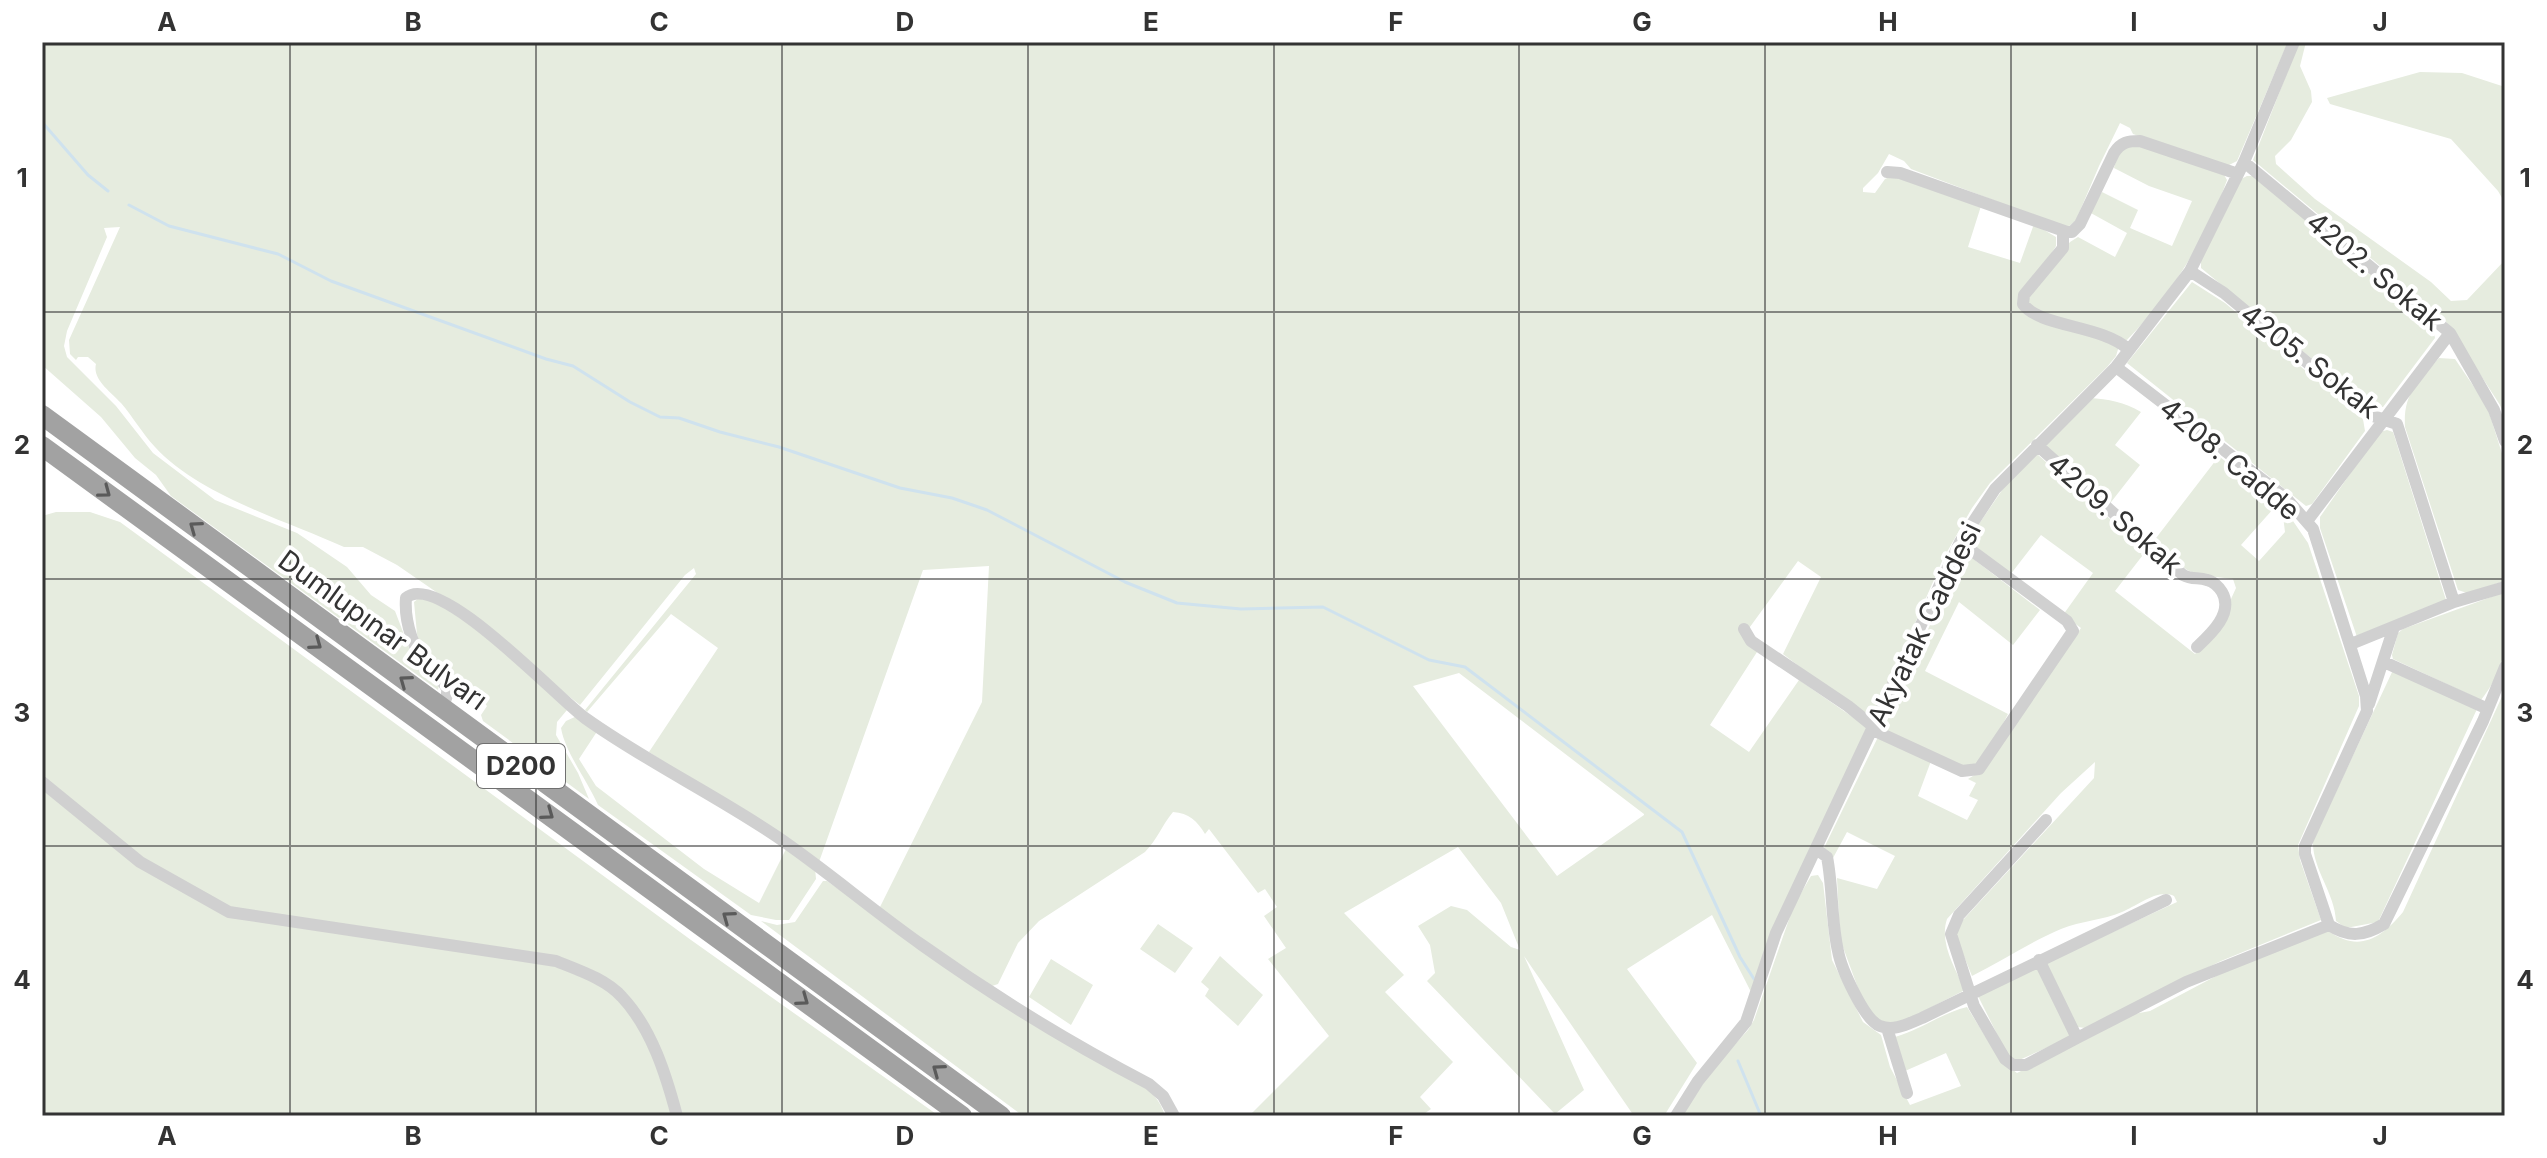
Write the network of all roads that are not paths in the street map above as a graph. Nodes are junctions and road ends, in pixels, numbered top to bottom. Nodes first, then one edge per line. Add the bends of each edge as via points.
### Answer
1 (2294, 42) edge
2 (2241, 168) junction
3 (1887, 172) dead end
4 (2063, 231) junction
5 (2190, 271) junction
6 (2450, 333) junction
7 (2128, 349) junction
8 (2116, 367) junction
9 (42, 415) edge
10 (2383, 419) junction
11 (2505, 441) edge
12 (2037, 445) junction
13 (42, 446) edge
14 (2307, 521) junction
15 (1960, 542) junction
16 (2505, 587) edge
17 (2454, 602) junction
18 (2394, 627) junction
19 (1744, 629) dead end
20 (2351, 644) junction
21 (2197, 647) dead end
22 (2384, 662) junction
23 (2505, 667) edge
24 (442, 708) junction
25 (2488, 709) junction
26 (2367, 711) junction
27 (1874, 729) junction
28 (42, 782) edge
29 (2046, 820) dead end
30 (1816, 849) junction
31 (2166, 900) dead end
32 (2329, 925) junction
33 (2039, 960) junction
34 (1971, 994) junction
35 (1887, 1028) junction
36 (2077, 1038) junction
37 (1907, 1093) dead end
38 (677, 1116) edge
39 (962, 1116) edge
40 (1001, 1116) edge
41 (1174, 1116) edge
42 (1676, 1116) edge

1 - 2 street, Akyatak Caddesi
2 - 4 street via 2128,141 2114,153 2080,224 2072,232
2 - 5 street, Akyatak Caddesi
2 - 6 street, 4202. Sokak
3 - 4 street
4 - 7 street via 2063,248 2024,295 2023,304 2033,313 2110,336
5 - 7 street, Akyatak Caddesi
5 - 10 street, 4205. Sokak via 2224,293 2370,415
6 - 10 street
6 - 11 street, 4202. Sokak via 2494,410
7 - 8 street, Akyatak Caddesi
8 - 12 street, Akyatak Caddesi
8 - 14 street, 4208. Cadde via 2285,497
24 -> 9 highway, Dumlupınar Bulvarı / D200
10 - 14 street
10 - 17 street, 4205. Sokak via 2397,424
12 - 15 street, Akyatak Caddesi via 1995,489
12 - 21 street, 4209. Sokak via 2183,575 2208,580 2220,590 2222,619
13 -> 39 highway, Dumlupınar Bulvarı / D200
14 - 20 street, 4208. Cadde
15 - 27 street, Akyatak Caddesi
15 - 27 street via 2067,621 2073,631 1979,769 1962,771
16 - 17 street
17 - 18 street
18 - 20 street
18 - 22 street
19 - 27 street via 1751,641
20 - 26 street, 4208. Cadde
22 - 25 street
22 - 26 street
23 - 25 street
40 -> 24 highway, Dumlupınar Bulvarı / D200
24 - 41 street via 445,685 418,654 409,629 405,605 411,593 434,597 491,634 583,717 777,836 995,997 1149,1084
25 - 32 street via 2384,924 2358,935
26 - 32 street via 2305,846
27 - 30 street, Akyatak Caddesi
28 - 38 street via 140,862 229,912 556,961 592,976 621,995 646,1031
29 - 34 street via 1952,927 1951,943
30 - 35 street via 1827,857 1838,952 1869,1016
30 - 42 street, Akyatak Caddesi via 1776,933 1746,1022
31 - 33 street
32 - 36 street via 2186,982
33 - 34 street
33 - 36 street
34 - 35 street
34 - 36 street via 2013,1065 2026,1065
35 - 37 street

